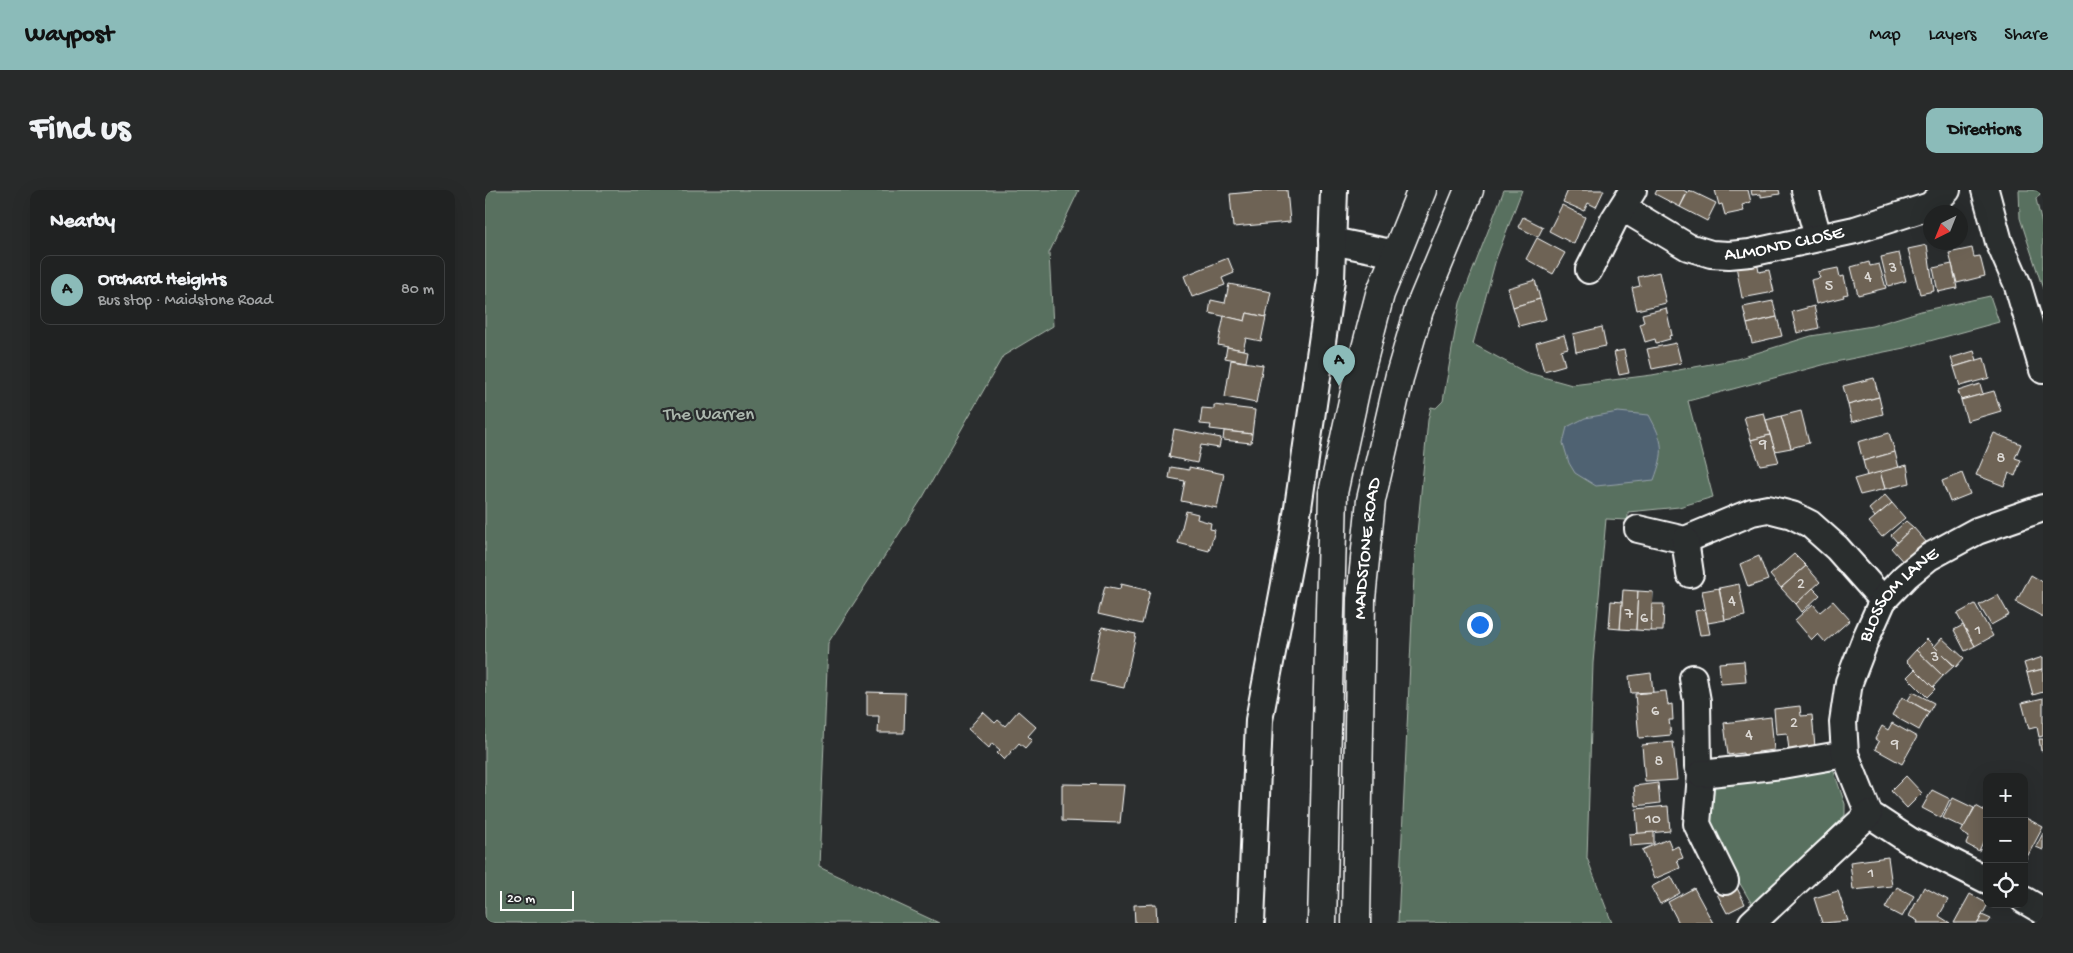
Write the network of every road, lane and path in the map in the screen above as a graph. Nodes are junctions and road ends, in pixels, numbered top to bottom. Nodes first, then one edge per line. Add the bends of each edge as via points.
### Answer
1 (1334, 190) edge
2 (1422, 190) edge
3 (1469, 190) edge
4 (1805, 190) edge
5 (1947, 190) edge
6 (1985, 190) edge
7 (1628, 199) edge
8 (1818, 237) junction
9 (1333, 241) junction
10 (1397, 254) junction
11 (1589, 270) dead end
12 (2043, 370) edge
13 (2043, 508) edge
14 (1638, 529) dead end
15 (1685, 540) junction
16 (1690, 574) dead end
17 (1883, 600) junction
18 (1693, 678) dead end
19 (1845, 754) junction
20 (1701, 774) junction
21 (1869, 814) junction
22 (1983, 878) edge
23 (1725, 881) dead end
24 (2028, 902) edge
25 (2043, 910) edge
26 (1251, 923) edge
27 (1321, 923) edge
28 (1356, 923) edge
29 (1752, 923) edge

1 - 9 street
2 - 10 main road, MAIDSTONE ROAD
3 - 28 main road, MAIDSTONE ROAD via 1419,310 1400,375 1371,500 1361,599
4 - 8 street
5 - 8 street, ALMOND CLOSE via 1930,206 1855,230
6 - 12 street via 1999,242 2017,283
7 - 8 street, ALMOND CLOSE via 1688,247 1711,254 1750,253
7 - 11 street, ALMOND CLOSE
9 - 10 street
9 - 26 street via 1331,280 1293,542 1259,720
10 - 27 main road, MAIDSTONE ROAD via 1381,294 1361,368 1333,493
13 - 17 street, BLOSSOM LANE via 1977,531 1929,557
14 - 15 street
15 - 16 street
15 - 17 street via 1752,512 1768,509 1792,515 1809,524 1837,548
17 - 19 street, BLOSSOM LANE via 1849,682 1843,722
18 - 20 street
19 - 20 street
19 - 21 street, BLOSSOM LANE
20 - 23 street via 1697,824
21 - 22 street via 1910,841
21 - 29 street
24 - 25 street

